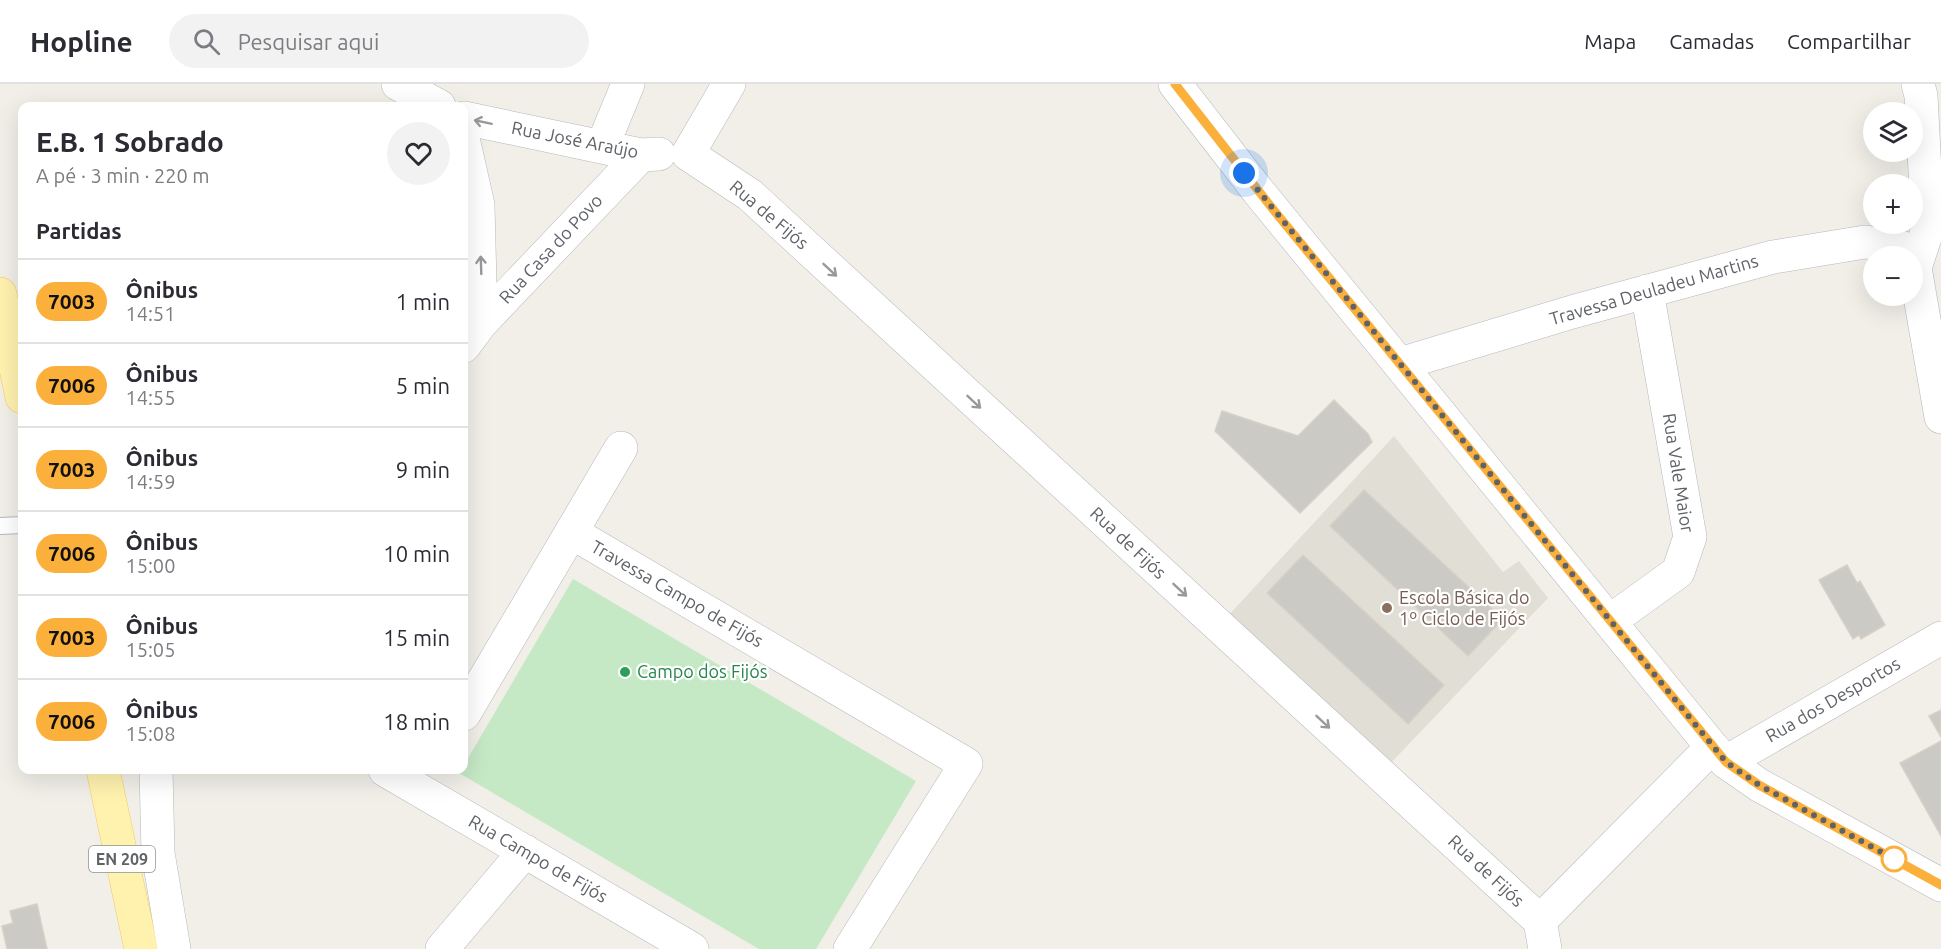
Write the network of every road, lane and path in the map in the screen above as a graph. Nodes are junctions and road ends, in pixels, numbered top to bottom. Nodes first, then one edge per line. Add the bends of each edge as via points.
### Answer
1 (398, 84) edge
2 (628, 84) edge
3 (729, 84) edge
4 (1175, 84) edge
5 (1918, 84) edge
6 (432, 102) edge
7 (468, 119) edge
8 (602, 147) junction
9 (641, 154) junction
10 (687, 154) junction
11 (468, 161) edge
12 (1894, 246) edge
13 (1920, 246) edge
14 (1647, 291) junction
15 (0, 294) edge
16 (1920, 306) edge
17 (472, 334) edge
18 (1400, 364) junction
19 (18, 379) edge
20 (1941, 417) edge
21 (621, 448) dead end
22 (18, 525) edge
23 (0, 526) edge
24 (571, 532) junction
25 (1610, 621) junction
26 (1941, 638) edge
27 (468, 707) edge
28 (1719, 755) junction
29 (104, 774) edge
30 (156, 774) edge
31 (403, 774) edge
32 (425, 779) edge
33 (525, 851) junction
34 (1941, 885) edge
35 (1543, 935) edge
36 (139, 940) edge
37 (165, 949) edge
38 (174, 949) edge
39 (442, 949) edge
40 (692, 949) edge
41 (850, 949) edge

1 - 6 street
2 - 8 street
3 - 10 street
4 - 18 street
5 - 13 street via 1928,228
8 -> 7 street, Rua José Araújo
8 - 9 street, Rua José Araújo
9 - 10 street, Rua José Araújo
9 - 17 street, Rua Casa do Povo
10 -> 35 street, Rua de Fijós via 750,195
17 -> 11 street via 478,205
12 - 14 street, Travessa Deuladeu Martins via 1865,242 1773,257
14 - 18 street, Travessa Deuladeu Martins
14 - 25 street, Rua Vale Maior via 1690,537 1678,572
15 - 19 main road
16 - 20 street
18 - 25 street
21 - 24 street, Travessa Campo de Fijós
22 - 23 lane
24 - 27 street, Travessa Campo de Fijós
24 - 41 street, Travessa Campo de Fijós via 966,764
25 - 28 street
26 - 28 street, Rua dos Desportos
28 - 34 street via 1759,785
28 - 35 street, Rua dos Desportos
29 - 36 main road, EN 209
30 - 38 street via 158,852
31 - 32 street, Rua Campo de Fijós
32 - 33 street, Rua Campo de Fijós
33 - 39 street
33 - 40 street, Rua Campo de Fijós
36 - 37 street

